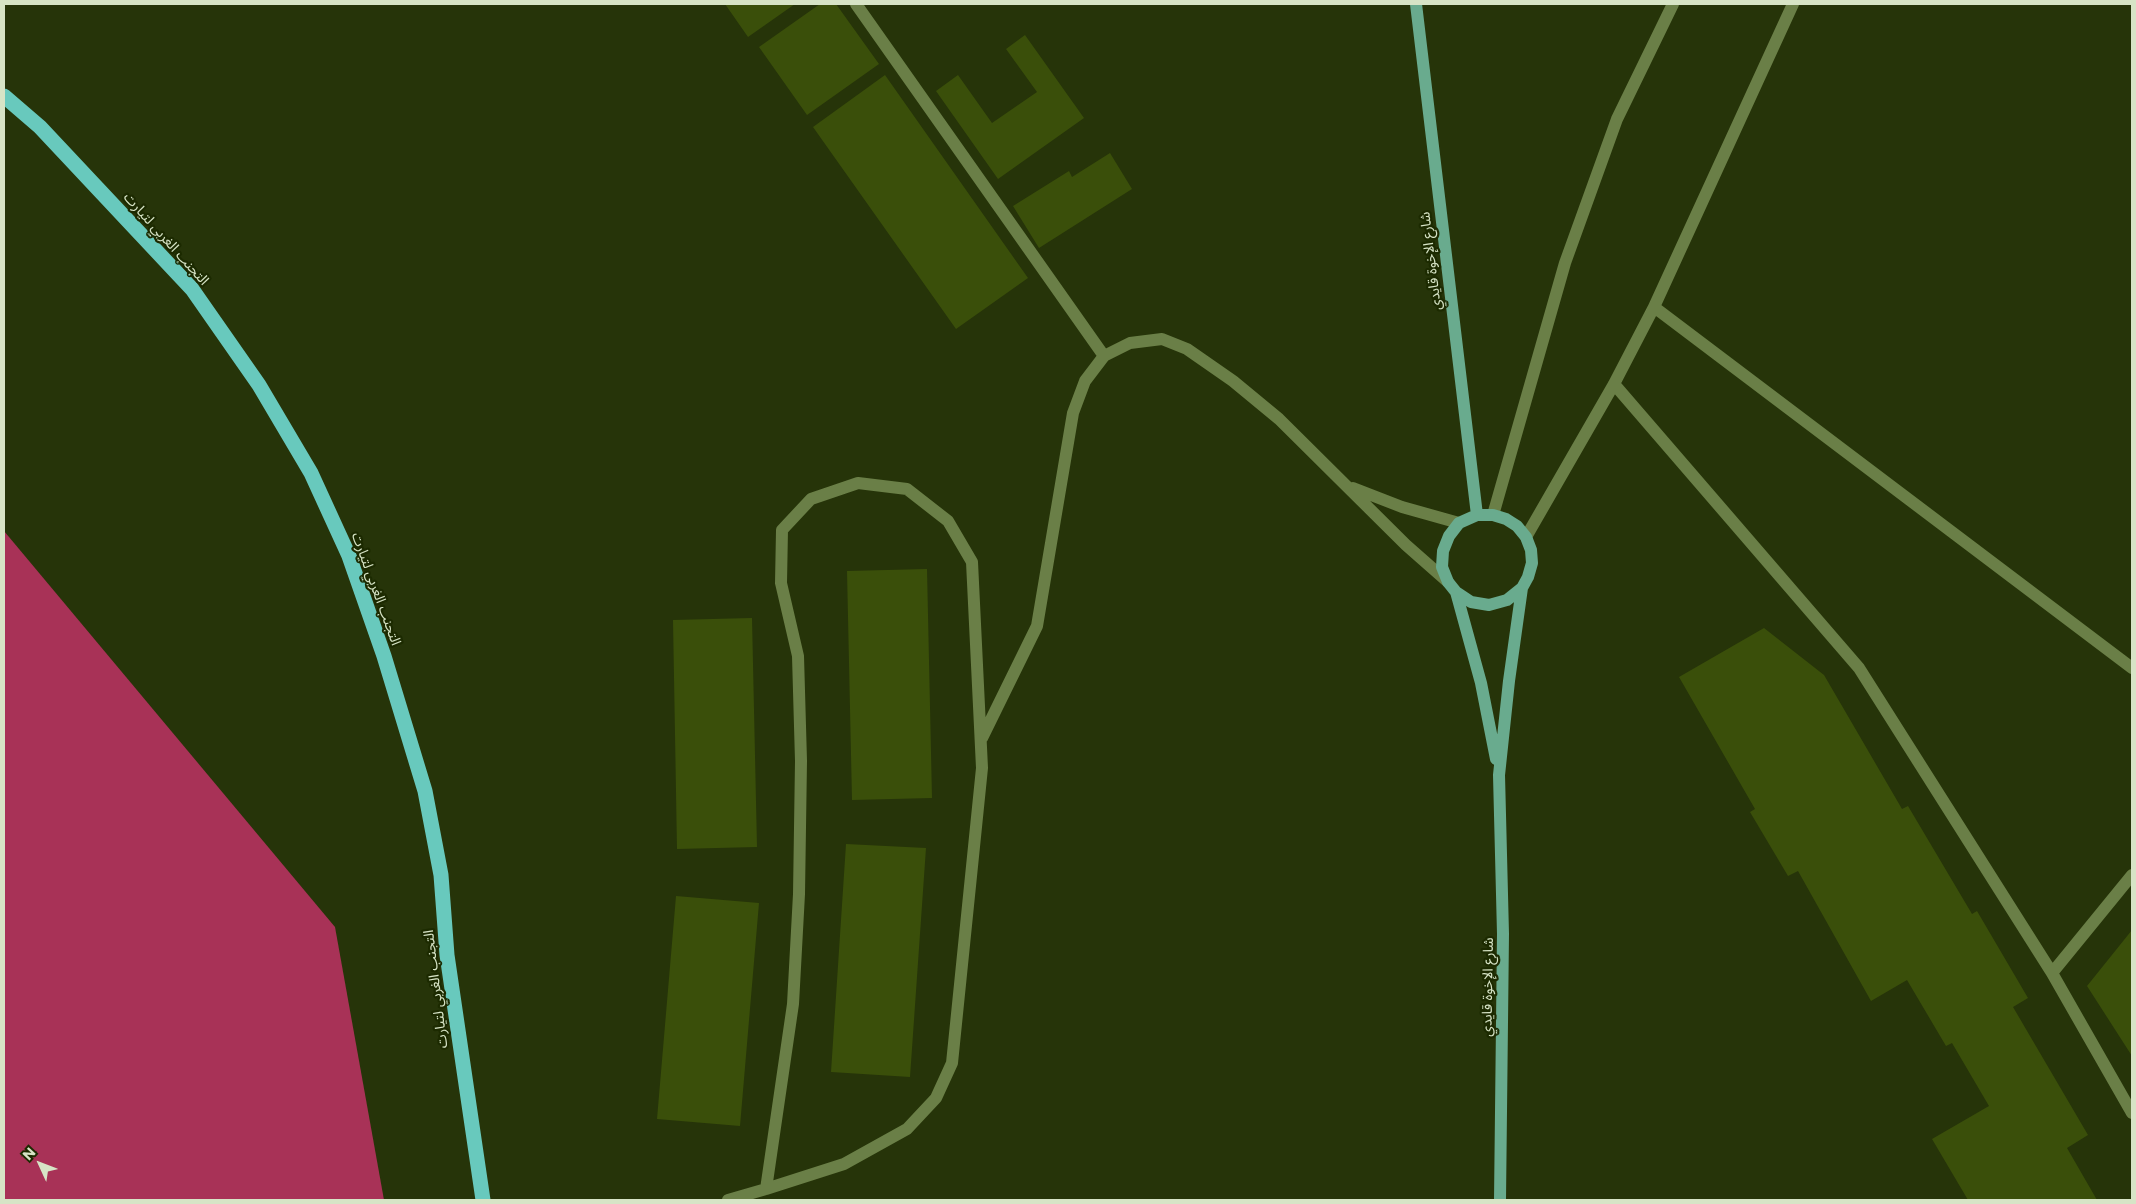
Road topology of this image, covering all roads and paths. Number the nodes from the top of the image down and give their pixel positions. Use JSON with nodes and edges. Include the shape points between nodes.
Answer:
{"nodes":[{"id":1,"x":856,"y":4,"type":"edge"},
{"id":2,"x":1416,"y":4,"type":"edge"},
{"id":3,"x":1673,"y":4,"type":"edge"},
{"id":4,"x":1793,"y":4,"type":"edge"},
{"id":5,"x":4,"y":96,"type":"edge"},
{"id":6,"x":1654,"y":307,"type":"junction"},
{"id":7,"x":1104,"y":356,"type":"junction"},
{"id":8,"x":1614,"y":384,"type":"junction"},
{"id":9,"x":1346,"y":485,"type":"junction"},
{"id":10,"x":1477,"y":515,"type":"junction"},
{"id":11,"x":1493,"y":515,"type":"junction"},
{"id":12,"x":1460,"y":524,"type":"junction"},
{"id":13,"x":1526,"y":537,"type":"junction"},
{"id":14,"x":1452,"y":587,"type":"junction"},
{"id":15,"x":1522,"y":588,"type":"junction"},
{"id":16,"x":2132,"y":668,"type":"edge"},
{"id":17,"x":981,"y":740,"type":"junction"},
{"id":18,"x":1499,"y":775,"type":"junction"},
{"id":19,"x":2132,"y":876,"type":"edge"},
{"id":20,"x":2052,"y":973,"type":"junction"},
{"id":21,"x":2132,"y":1113,"type":"edge"},
{"id":22,"x":766,"y":1189,"type":"junction"},
{"id":23,"x":483,"y":1200,"type":"edge"},
{"id":24,"x":728,"y":1200,"type":"edge"},
{"id":25,"x":1500,"y":1200,"type":"edge"}],
"edges":[{"from":1,"to":7,"type":"street"},
{"from":2,"to":10,"type":"main road","name":"شارع الإخوة قايدي"},
{"from":3,"to":11,"type":"street","via":[[1616,119],[1564,263]]},
{"from":4,"to":6,"type":"street"},
{"from":5,"to":23,"type":"highway","name":"التجنب الغربي لتيارت","via":[[40,127],[192,289],[259,385],[311,473],[349,556],[384,656],[425,792],[441,875],[447,955]]},
{"from":6,"to":8,"type":"street"},
{"from":6,"to":16,"type":"street"},
{"from":7,"to":9,"type":"street","via":[[1130,343],[1162,339],[1187,349],[1233,381],[1279,420]]},
{"from":7,"to":17,"type":"street","via":[[1085,381],[1073,413],[1037,626]]},
{"from":8,"to":13,"type":"street"},
{"from":8,"to":20,"type":"street","via":[[1859,668]]},
{"from":9,"to":12,"type":"street","via":[[1402,507]]},
{"from":9,"to":14,"type":"street"},
{"from":10,"to":11,"type":"main road"},
{"from":10,"to":12,"type":"main road"},
{"from":11,"to":13,"type":"main road","via":[[1517,526]]},
{"from":12,"to":14,"type":"main road","via":[[1449,536],[1443,551],[1442,567]]},
{"from":13,"to":15,"type":"main road","via":[[1532,563]]},
{"from":14,"to":15,"type":"main road","via":[[1471,602],[1489,605],[1507,600]]},
{"from":14,"to":18,"type":"main road","name":"شارع الإخوة قايدي","via":[[1481,683]]},
{"from":15,"to":18,"type":"main road","name":"شارع الإخوة قايدي"},
{"from":17,"to":22,"type":"street","via":[[982,768],[952,1063],[936,1098],[908,1129],[844,1164]]},
{"from":17,"to":22,"type":"street","via":[[972,562],[948,521],[907,489],[858,483],[811,499],[782,530],[781,583],[798,656],[801,761],[799,894],[793,1004]]},
{"from":18,"to":25,"type":"main road","name":"شارع الإخوة قايدي","via":[[1503,934]]},
{"from":19,"to":20,"type":"street"},
{"from":20,"to":21,"type":"street"},
{"from":22,"to":24,"type":"street"}]}
